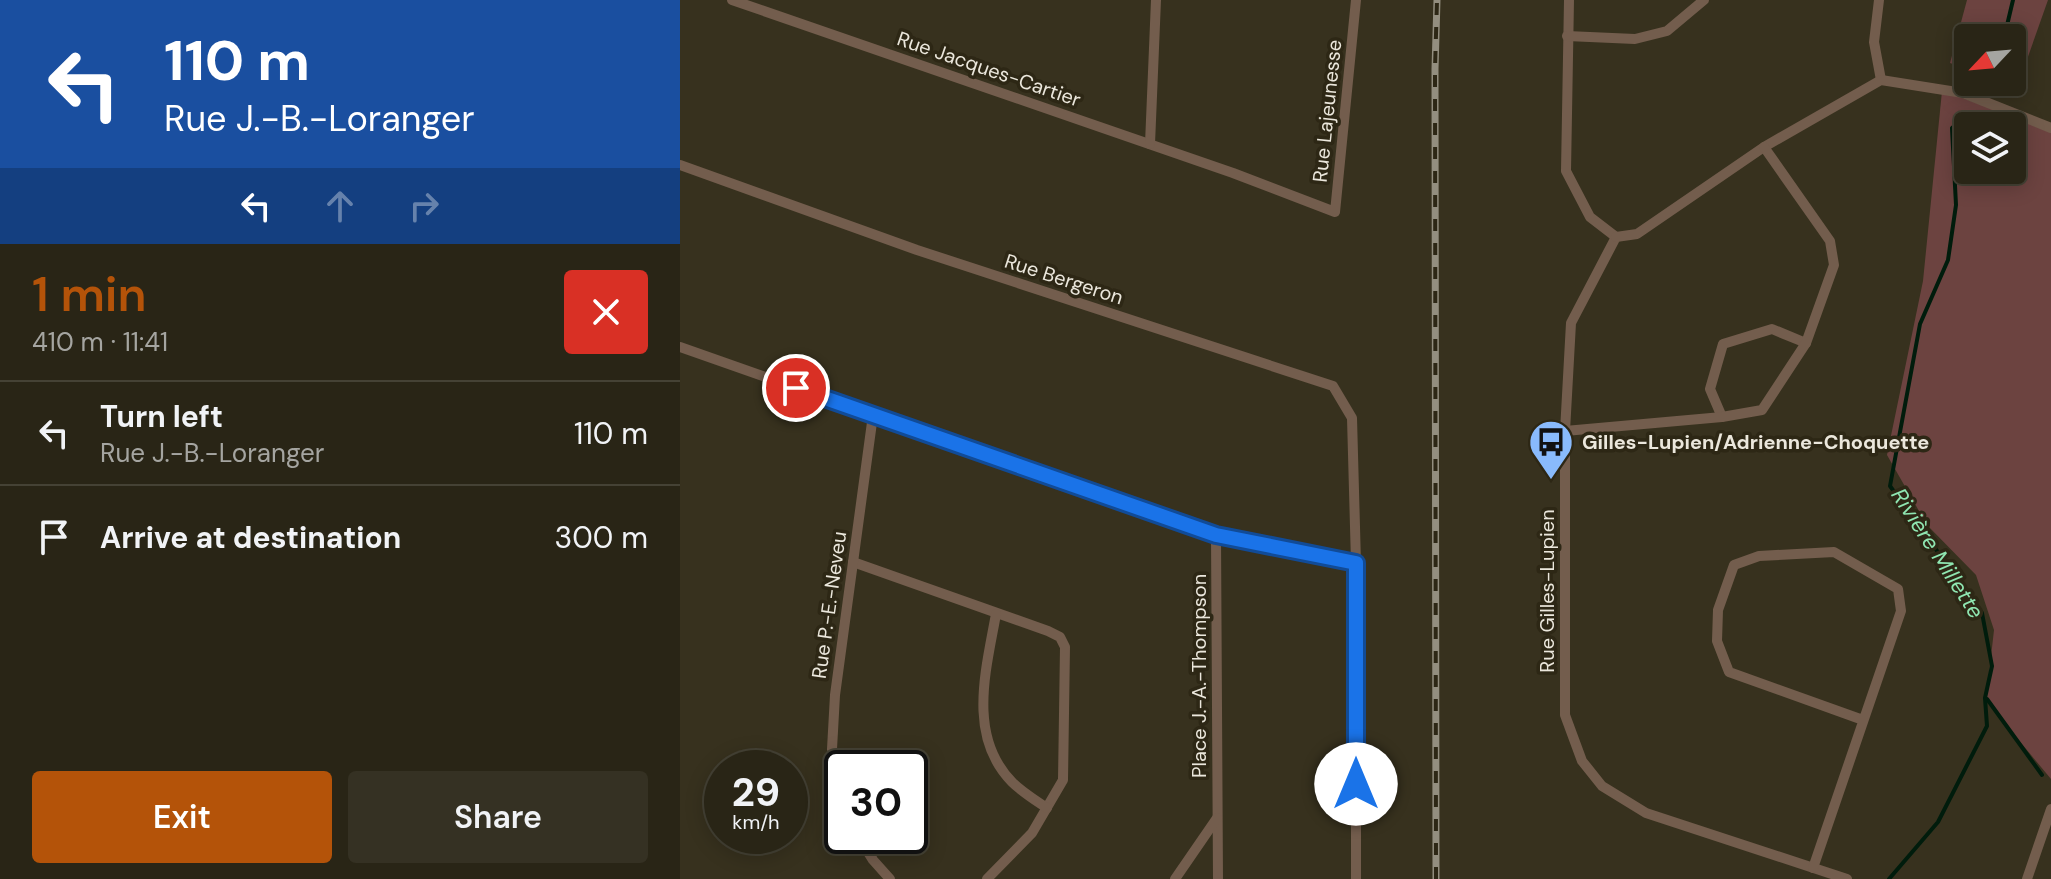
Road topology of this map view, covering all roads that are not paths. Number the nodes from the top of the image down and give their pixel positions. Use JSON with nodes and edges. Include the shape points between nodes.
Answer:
{"nodes":[{"id":1,"x":732,"y":0,"type":"edge"},
{"id":2,"x":1156,"y":0,"type":"edge"},
{"id":3,"x":1356,"y":0,"type":"edge"},
{"id":4,"x":1569,"y":0,"type":"edge"},
{"id":5,"x":1704,"y":0,"type":"edge"},
{"id":6,"x":1879,"y":0,"type":"edge"},
{"id":7,"x":1567,"y":36,"type":"junction"},
{"id":8,"x":1881,"y":80,"type":"junction"},
{"id":9,"x":2051,"y":128,"type":"edge"},
{"id":10,"x":1150,"y":144,"type":"junction"},
{"id":11,"x":1764,"y":147,"type":"junction"},
{"id":12,"x":680,"y":165,"type":"edge"},
{"id":13,"x":1233,"y":173,"type":"joint"},
{"id":14,"x":1616,"y":237,"type":"junction"},
{"id":15,"x":1806,"y":343,"type":"junction"},
{"id":16,"x":680,"y":347,"type":"edge"},
{"id":17,"x":873,"y":415,"type":"junction"},
{"id":18,"x":1722,"y":417,"type":"junction"},
{"id":19,"x":1565,"y":431,"type":"junction"},
{"id":20,"x":1216,"y":535,"type":"junction"},
{"id":21,"x":853,"y":562,"type":"junction"},
{"id":22,"x":1356,"y":563,"type":"junction"},
{"id":23,"x":996,"y":614,"type":"junction"},
{"id":24,"x":1863,"y":720,"type":"junction"},
{"id":25,"x":832,"y":750,"type":"edge"},
{"id":26,"x":1047,"y":808,"type":"junction"},
{"id":27,"x":2051,"y":809,"type":"edge"},
{"id":28,"x":1218,"y":816,"type":"junction"},
{"id":29,"x":869,"y":854,"type":"edge"},
{"id":30,"x":1813,"y":868,"type":"junction"},
{"id":31,"x":890,"y":879,"type":"edge"},
{"id":32,"x":987,"y":879,"type":"edge"},
{"id":33,"x":1175,"y":879,"type":"edge"},
{"id":34,"x":1218,"y":879,"type":"edge"},
{"id":35,"x":1356,"y":879,"type":"edge"},
{"id":36,"x":1847,"y":879,"type":"edge"},
{"id":37,"x":2027,"y":879,"type":"edge"}],
"edges":[{"from":1,"to":10,"type":"street","name":"Rue Jacques-Cartier"},
{"from":2,"to":10,"type":"street"},
{"from":3,"to":13,"type":"street","name":"Rue Lajeunesse","via":[[1335,212]]},
{"from":4,"to":7,"type":"street"},
{"from":5,"to":7,"type":"street","via":[[1667,31],[1635,39]]},
{"from":6,"to":8,"type":"street","via":[[1874,42]]},
{"from":7,"to":14,"type":"street","via":[[1566,171],[1590,217]]},
{"from":8,"to":9,"type":"street","via":[[1963,93]]},
{"from":8,"to":11,"type":"street"},
{"from":10,"to":13,"type":"street","name":"Rue Jacques-Cartier"},
{"from":11,"to":14,"type":"street","via":[[1637,234]]},
{"from":11,"to":15,"type":"street","via":[[1830,241],[1834,265]]},
{"from":12,"to":22,"type":"street","name":"Rue Bergeron","via":[[917,250],[1333,386],[1352,418]]},
{"from":14,"to":19,"type":"street","name":"Rue Gilles-Lupien","via":[[1571,323]]},
{"from":15,"to":18,"type":"street","via":[[1762,410]]},
{"from":15,"to":18,"type":"street","via":[[1772,329],[1723,344],[1710,389]]},
{"from":16,"to":17,"type":"street"},
{"from":17,"to":20,"type":"street"},
{"from":17,"to":21,"type":"street","name":"Rue P.-E.-Neveu"},
{"from":18,"to":19,"type":"street"},
{"from":19,"to":30,"type":"street","name":"Rue Gilles-Lupien","via":[[1565,715],[1582,761],[1602,786],[1646,813]]},
{"from":20,"to":22,"type":"street"},
{"from":20,"to":28,"type":"street","name":"Place J.-A.-Thompson"},
{"from":21,"to":23,"type":"street"},
{"from":21,"to":25,"type":"street","name":"Rue P.-E.-Neveu"},
{"from":22,"to":35,"type":"street","name":"Rue Bergeron"},
{"from":23,"to":26,"type":"street","via":[[982,687],[985,729],[1003,771]]},
{"from":23,"to":26,"type":"street","via":[[1048,631],[1065,647],[1063,780]]},
{"from":24,"to":24,"type":"street","via":[[1901,611],[1898,589],[1834,552],[1759,556],[1734,565],[1718,610],[1717,641],[1729,672]]},
{"from":24,"to":30,"type":"street"},
{"from":26,"to":32,"type":"street","via":[[1032,833]]},
{"from":27,"to":37,"type":"street"},
{"from":28,"to":33,"type":"street"},
{"from":28,"to":34,"type":"street","name":"Place J.-A.-Thompson"},
{"from":29,"to":31,"type":"street"},
{"from":30,"to":36,"type":"street","name":"Rue Gilles-Lupien"}]}
